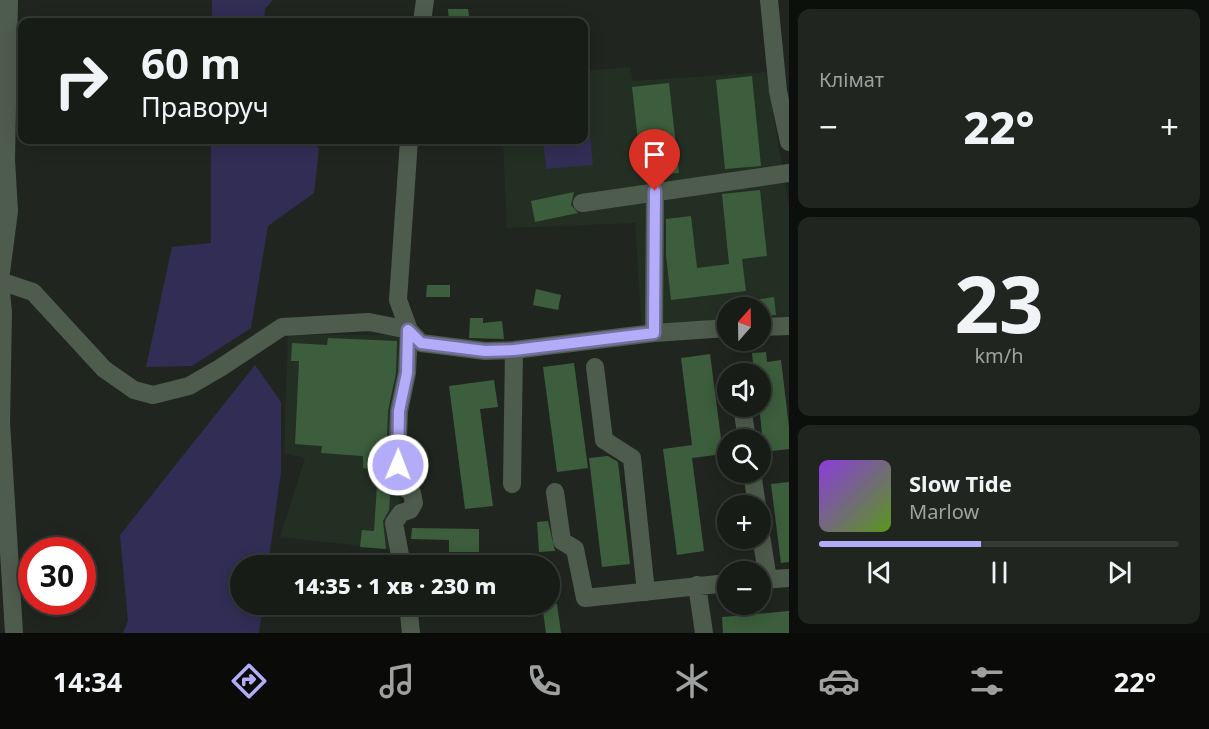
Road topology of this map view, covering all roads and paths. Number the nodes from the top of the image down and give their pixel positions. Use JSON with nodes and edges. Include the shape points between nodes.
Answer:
{"nodes":[{"id":1,"x":9,"y":0,"type":"edge"},
{"id":2,"x":425,"y":0,"type":"edge"},
{"id":3,"x":769,"y":0,"type":"edge"},
{"id":4,"x":423,"y":18,"type":"edge"},
{"id":5,"x":784,"y":92,"type":"edge"},
{"id":6,"x":789,"y":142,"type":"edge"},
{"id":7,"x":409,"y":144,"type":"edge"},
{"id":8,"x":789,"y":173,"type":"edge"},
{"id":9,"x":655,"y":191,"type":"junction"},
{"id":10,"x":582,"y":203,"type":"dead end"},
{"id":11,"x":0,"y":282,"type":"edge"},
{"id":12,"x":789,"y":326,"type":"edge"},
{"id":13,"x":771,"y":327,"type":"edge"},
{"id":14,"x":717,"y":329,"type":"edge"},
{"id":15,"x":408,"y":330,"type":"junction"},
{"id":16,"x":654,"y":333,"type":"junction"},
{"id":17,"x":514,"y":350,"type":"junction"},
{"id":18,"x":595,"y":367,"type":"dead end"},
{"id":19,"x":512,"y":484,"type":"dead end"},
{"id":20,"x":555,"y":492,"type":"dead end"},
{"id":21,"x":400,"y":555,"type":"edge"},
{"id":22,"x":789,"y":578,"type":"edge"},
{"id":23,"x":771,"y":579,"type":"edge"},
{"id":24,"x":717,"y":584,"type":"edge"},
{"id":25,"x":697,"y":585,"type":"junction"},
{"id":26,"x":646,"y":592,"type":"junction"},
{"id":27,"x":409,"y":615,"type":"edge"},
{"id":28,"x":14,"y":633,"type":"edge"},
{"id":29,"x":411,"y":633,"type":"edge"},
{"id":30,"x":704,"y":633,"type":"edge"}],
"edges":[{"from":1,"to":11,"type":"street","via":[[9,211]]},
{"from":2,"to":4,"type":"street"},
{"from":3,"to":5,"type":"street"},
{"from":5,"to":6,"type":"street"},
{"from":7,"to":15,"type":"street","via":[[398,300]]},
{"from":8,"to":9,"type":"street"},
{"from":9,"to":10,"type":"street"},
{"from":9,"to":16,"type":"street"},
{"from":11,"to":15,"type":"street","via":[[33,292],[104,369],[134,390],[153,395],[189,386],[282,327],[369,322]]},
{"from":11,"to":28,"type":"street","via":[[1,422]]},
{"from":12,"to":13,"type":"street"},
{"from":14,"to":16,"type":"street"},
{"from":15,"to":17,"type":"street","via":[[421,343],[485,351]]},
{"from":15,"to":21,"type":"street","via":[[398,465],[414,503],[394,523]]},
{"from":16,"to":17,"type":"street"},
{"from":17,"to":19,"type":"street"},
{"from":18,"to":26,"type":"street","via":[[604,440],[632,458]]},
{"from":20,"to":26,"type":"street","via":[[562,541],[575,549],[585,598]]},
{"from":22,"to":23,"type":"street"},
{"from":24,"to":25,"type":"street"},
{"from":25,"to":26,"type":"street"},
{"from":25,"to":30,"type":"street"},
{"from":27,"to":29,"type":"street"}]}
